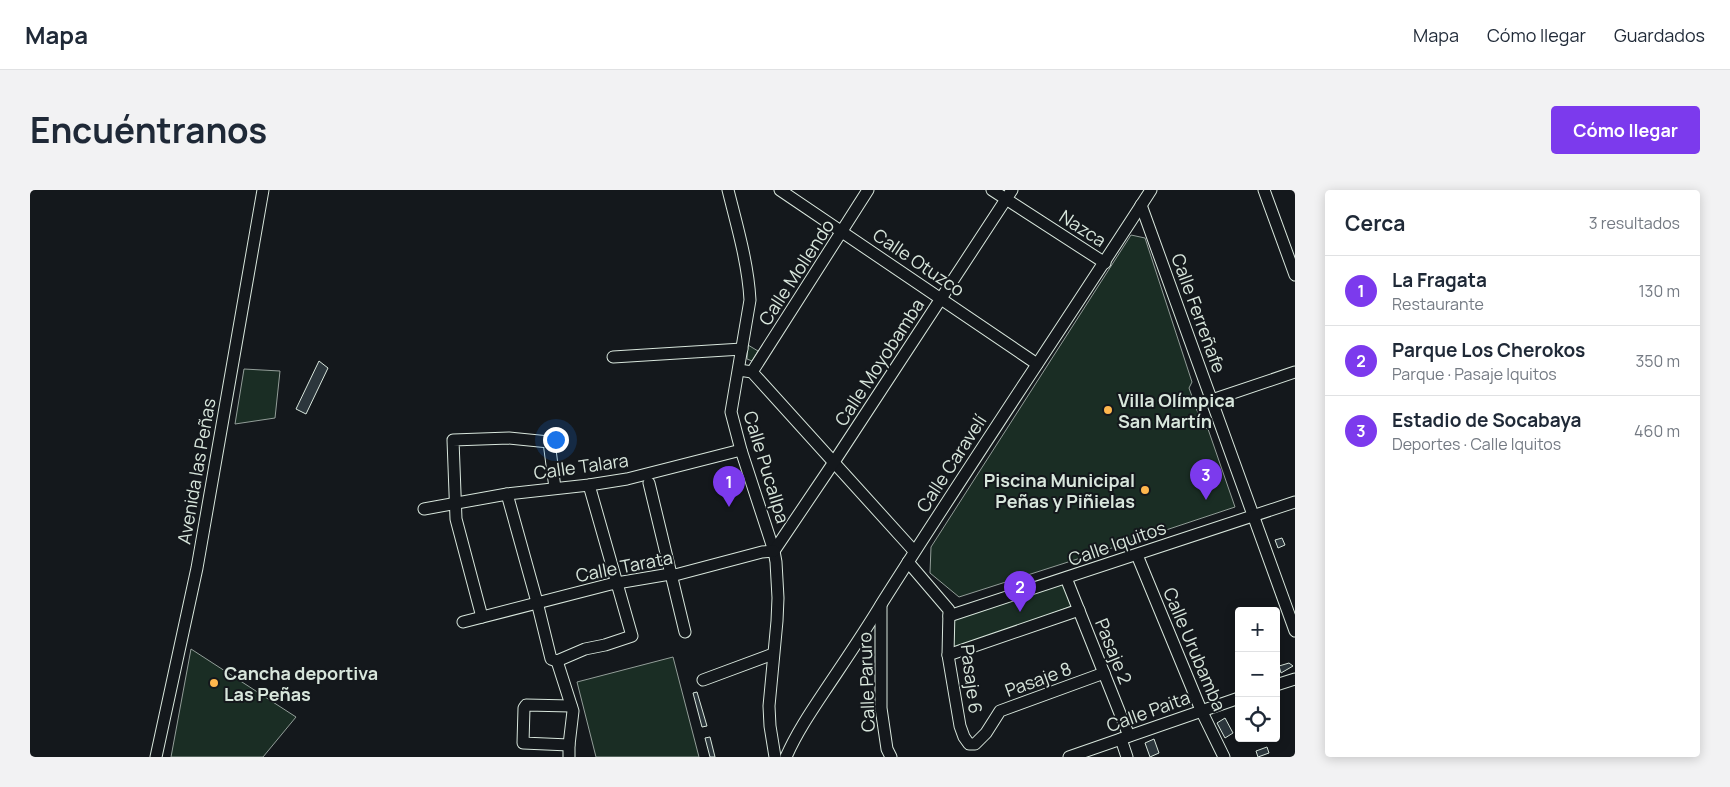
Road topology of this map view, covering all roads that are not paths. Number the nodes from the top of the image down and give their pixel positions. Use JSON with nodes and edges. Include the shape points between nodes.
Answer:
{"nodes":[{"id":1,"x":263,"y":190,"type":"edge"},
{"id":2,"x":728,"y":190,"type":"edge"},
{"id":3,"x":780,"y":190,"type":"edge"},
{"id":4,"x":868,"y":190,"type":"edge"},
{"id":5,"x":992,"y":190,"type":"edge"},
{"id":6,"x":1151,"y":190,"type":"edge"},
{"id":7,"x":1264,"y":190,"type":"edge"},
{"id":8,"x":1009,"y":194,"type":"edge"},
{"id":9,"x":1141,"y":205,"type":"junction"},
{"id":10,"x":843,"y":231,"type":"junction"},
{"id":11,"x":1105,"y":263,"type":"junction"},
{"id":12,"x":1295,"y":275,"type":"edge"},
{"id":13,"x":941,"y":298,"type":"junction"},
{"id":14,"x":742,"y":349,"type":"junction"},
{"id":15,"x":613,"y":357,"type":"dead end"},
{"id":16,"x":1037,"y":364,"type":"junction"},
{"id":17,"x":739,"y":370,"type":"junction"},
{"id":18,"x":752,"y":372,"type":"junction"},
{"id":19,"x":1295,"y":372,"type":"edge"},
{"id":20,"x":1212,"y":400,"type":"junction"},
{"id":21,"x":741,"y":450,"type":"junction"},
{"id":22,"x":834,"y":462,"type":"junction"},
{"id":23,"x":649,"y":483,"type":"dead end"},
{"id":24,"x":589,"y":485,"type":"junction"},
{"id":25,"x":555,"y":488,"type":"junction"},
{"id":26,"x":507,"y":494,"type":"junction"},
{"id":27,"x":1295,"y":502,"type":"edge"},
{"id":28,"x":455,"y":503,"type":"junction"},
{"id":29,"x":424,"y":509,"type":"dead end"},
{"id":30,"x":1252,"y":516,"type":"junction"},
{"id":31,"x":774,"y":551,"type":"junction"},
{"id":32,"x":914,"y":551,"type":"junction"},
{"id":33,"x":1137,"y":554,"type":"junction"},
{"id":34,"x":908,"y":562,"type":"junction"},
{"id":35,"x":670,"y":574,"type":"junction"},
{"id":36,"x":1066,"y":578,"type":"junction"},
{"id":37,"x":616,"y":583,"type":"junction"},
{"id":38,"x":537,"y":602,"type":"junction"},
{"id":39,"x":881,"y":605,"type":"junction"},
{"id":40,"x":1079,"y":610,"type":"junction"},
{"id":41,"x":949,"y":616,"type":"junction"},
{"id":42,"x":482,"y":617,"type":"junction"},
{"id":43,"x":463,"y":622,"type":"dead end"},
{"id":44,"x":1295,"y":631,"type":"edge"},
{"id":45,"x":685,"y":632,"type":"dead end"},
{"id":46,"x":773,"y":654,"type":"junction"},
{"id":47,"x":948,"y":656,"type":"junction"},
{"id":48,"x":557,"y":661,"type":"junction"},
{"id":49,"x":1104,"y":673,"type":"junction"},
{"id":50,"x":1295,"y":679,"type":"edge"},
{"id":51,"x":703,"y":680,"type":"dead end"},
{"id":52,"x":1280,"y":684,"type":"edge"},
{"id":53,"x":1235,"y":699,"type":"edge"},
{"id":54,"x":572,"y":706,"type":"junction"},
{"id":55,"x":1201,"y":710,"type":"junction"},
{"id":56,"x":1125,"y":737,"type":"junction"},
{"id":57,"x":970,"y":744,"type":"joint"},
{"id":58,"x":569,"y":751,"type":"edge"},
{"id":59,"x":156,"y":757,"type":"edge"},
{"id":60,"x":775,"y":757,"type":"edge"},
{"id":61,"x":786,"y":757,"type":"edge"},
{"id":62,"x":890,"y":757,"type":"edge"},
{"id":63,"x":1069,"y":757,"type":"edge"},
{"id":64,"x":1128,"y":757,"type":"edge"},
{"id":65,"x":1224,"y":757,"type":"edge"}],
"edges":[{"from":1,"to":59,"type":"street","name":"Avenida las Peñas","via":[[197,568]]},
{"from":2,"to":14,"type":"street","name":"Calle Pucallpa","via":[[749,282],[750,300]]},
{"from":3,"to":10,"type":"street","name":"Calle Otuzco"},
{"from":4,"to":10,"type":"street","name":"Calle Mollendo"},
{"from":5,"to":8,"type":"street","name":"Nazca"},
{"from":6,"to":9,"type":"street","name":"Calle Caravelí"},
{"from":7,"to":12,"type":"street"},
{"from":8,"to":11,"type":"street","name":"Nazca"},
{"from":8,"to":13,"type":"street","name":"Calle Moyobamba"},
{"from":9,"to":11,"type":"street","name":"Calle Caravelí"},
{"from":9,"to":20,"type":"street","name":"Calle Ferreñafe"},
{"from":10,"to":13,"type":"street","name":"Calle Otuzco"},
{"from":10,"to":18,"type":"street","name":"Calle Mollendo"},
{"from":11,"to":16,"type":"street","name":"Calle Caravelí"},
{"from":13,"to":16,"type":"street","name":"Calle Otuzco"},
{"from":13,"to":22,"type":"street","name":"Calle Moyobamba"},
{"from":14,"to":15,"type":"street"},
{"from":14,"to":17,"type":"street","name":"Calle Pucallpa"},
{"from":16,"to":32,"type":"street","name":"Calle Caravelí"},
{"from":17,"to":18,"type":"street"},
{"from":17,"to":21,"type":"street","name":"Calle Pucallpa","via":[[731,412]]},
{"from":18,"to":22,"type":"street"},
{"from":19,"to":20,"type":"street"},
{"from":20,"to":30,"type":"street","name":"Calle Ferreñafe"},
{"from":21,"to":24,"type":"street","name":"Calle Talara","via":[[627,479]]},
{"from":21,"to":31,"type":"street","name":"Calle Pucallpa"},
{"from":22,"to":31,"type":"street","name":"Calle Moyobamba"},
{"from":22,"to":32,"type":"street"},
{"from":23,"to":35,"type":"street"},
{"from":24,"to":25,"type":"street","name":"Calle Talara"},
{"from":24,"to":37,"type":"street"},
{"from":25,"to":26,"type":"street","name":"Calle Talara"},
{"from":25,"to":28,"type":"street","via":[[549,442],[510,438],[453,440]]},
{"from":26,"to":28,"type":"street","name":"Calle Talara"},
{"from":26,"to":38,"type":"street"},
{"from":27,"to":30,"type":"street","name":"Calle Iquitos"},
{"from":28,"to":29,"type":"street","name":"Calle Talara"},
{"from":28,"to":42,"type":"street","via":[[459,533]]},
{"from":30,"to":33,"type":"street","name":"Calle Iquitos"},
{"from":30,"to":44,"type":"street","name":"Calle Ferreñafe"},
{"from":31,"to":35,"type":"street","name":"Calle Tarata"},
{"from":31,"to":46,"type":"street","name":"Calle Pucallpa","via":[[778,598]]},
{"from":32,"to":34,"type":"street","name":"Calle Caravelí"},
{"from":33,"to":36,"type":"street","name":"Calle Iquitos"},
{"from":33,"to":55,"type":"street","name":"Calle Urubamba"},
{"from":34,"to":39,"type":"street","name":"Calle Caravelí"},
{"from":34,"to":41,"type":"street","via":[[948,610]]},
{"from":35,"to":37,"type":"street","name":"Calle Tarata"},
{"from":35,"to":45,"type":"street"},
{"from":36,"to":40,"type":"street","name":"Pasaje 2"},
{"from":36,"to":41,"type":"street","name":"Calle Iquitos"},
{"from":37,"to":38,"type":"street","name":"Calle Tarata"},
{"from":37,"to":48,"type":"street","via":[[631,637],[585,649]]},
{"from":38,"to":42,"type":"street","name":"Calle Tarata"},
{"from":38,"to":48,"type":"street","via":[[551,659]]},
{"from":39,"to":61,"type":"street","name":"Calle Caravelí","via":[[806,720]]},
{"from":39,"to":62,"type":"street","name":"Calle Paruro","via":[[881,708]]},
{"from":40,"to":47,"type":"street"},
{"from":40,"to":49,"type":"street","name":"Pasaje 2"},
{"from":41,"to":47,"type":"street","name":"Pasaje 6"},
{"from":42,"to":43,"type":"street","name":"Calle Tarata"},
{"from":46,"to":51,"type":"street"},
{"from":46,"to":60,"type":"street","name":"Calle Pucallpa","via":[[769,706]]},
{"from":47,"to":57,"type":"street","name":"Pasaje 6","via":[[960,726]]},
{"from":48,"to":54,"type":"street"},
{"from":49,"to":56,"type":"street","name":"Pasaje 2"},
{"from":49,"to":57,"type":"street","name":"Pasaje 8","via":[[1000,711],[981,739]]},
{"from":50,"to":52,"type":"street"},
{"from":53,"to":55,"type":"street","name":"Calle Paita"},
{"from":54,"to":58,"type":"street"},
{"from":54,"to":58,"type":"street","via":[[526,705],[522,741]]},
{"from":55,"to":56,"type":"street","name":"Calle Paita"},
{"from":55,"to":65,"type":"street","name":"Calle Urubamba"},
{"from":56,"to":63,"type":"street","name":"Calle Paita"},
{"from":56,"to":64,"type":"street","name":"Pasaje 2"}]}
